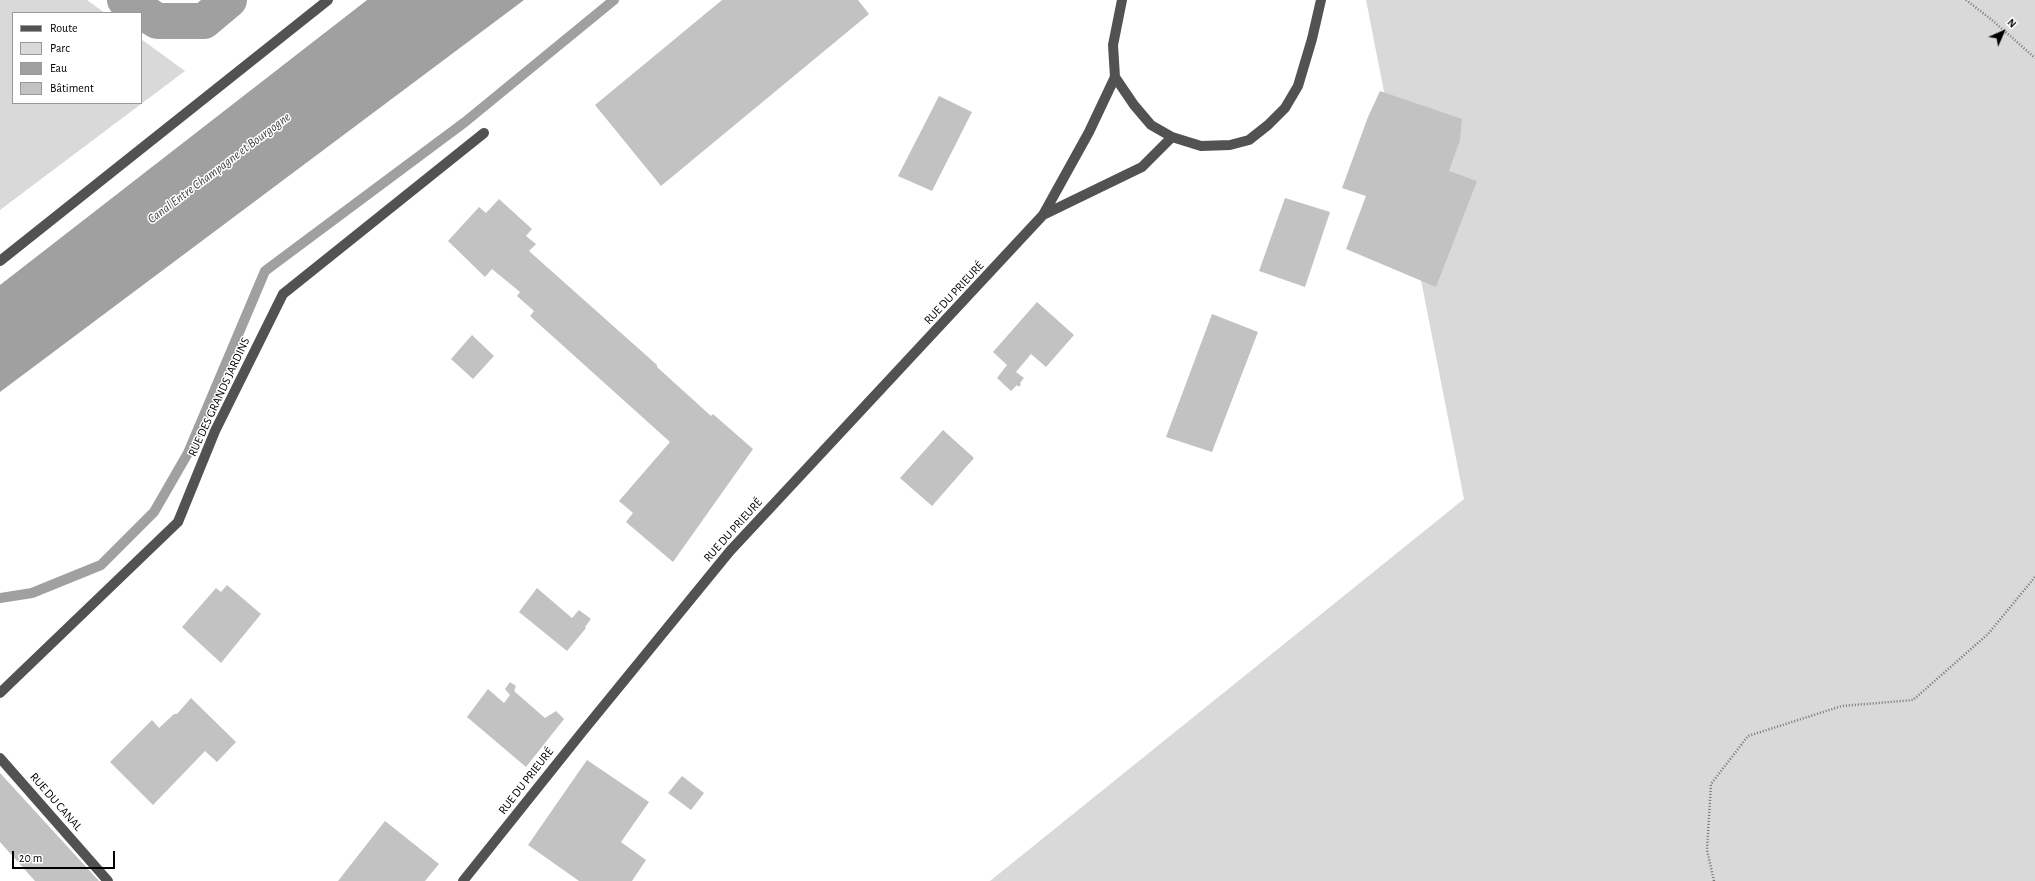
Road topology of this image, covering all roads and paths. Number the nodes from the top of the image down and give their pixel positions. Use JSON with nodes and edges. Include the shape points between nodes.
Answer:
{"nodes":[{"id":1,"x":328,"y":0,"type":"edge"},
{"id":2,"x":1122,"y":0,"type":"edge"},
{"id":3,"x":1321,"y":0,"type":"edge"},
{"id":4,"x":1966,"y":0,"type":"edge"},
{"id":5,"x":2035,"y":58,"type":"edge"},
{"id":6,"x":1115,"y":77,"type":"junction"},
{"id":7,"x":484,"y":133,"type":"dead end"},
{"id":8,"x":1172,"y":137,"type":"junction"},
{"id":9,"x":1043,"y":215,"type":"junction"},
{"id":10,"x":0,"y":261,"type":"edge"},
{"id":11,"x":2035,"y":577,"type":"edge"},
{"id":12,"x":0,"y":693,"type":"edge"},
{"id":13,"x":0,"y":758,"type":"edge"},
{"id":14,"x":108,"y":881,"type":"edge"},
{"id":15,"x":463,"y":881,"type":"edge"},
{"id":16,"x":1714,"y":881,"type":"edge"}],
"edges":[{"from":1,"to":10,"type":"street"},
{"from":2,"to":6,"type":"street","name":"RUE DU PRIEURÉ","via":[[1113,45]]},
{"from":3,"to":8,"type":"street","via":[[1298,86],[1285,108],[1268,125],[1249,140],[1230,145],[1200,146]]},
{"from":4,"to":5,"type":"path"},
{"from":6,"to":8,"type":"street","via":[[1151,125]]},
{"from":6,"to":9,"type":"street","name":"RUE DU PRIEURÉ","via":[[1089,132]]},
{"from":7,"to":12,"type":"street","name":"RUE DES GRANDS JARDINS","via":[[283,294],[215,431],[178,522]]},
{"from":8,"to":9,"type":"street","name":"RUE DU PRIEURÉ","via":[[1142,167]]},
{"from":9,"to":15,"type":"street","name":"RUE DU PRIEURÉ","via":[[730,552]]},
{"from":11,"to":16,"type":"path","via":[[1988,634],[1913,700],[1842,706],[1748,736],[1711,784],[1706,850]]},
{"from":13,"to":14,"type":"street","name":"RUE DU CANAL"}]}
